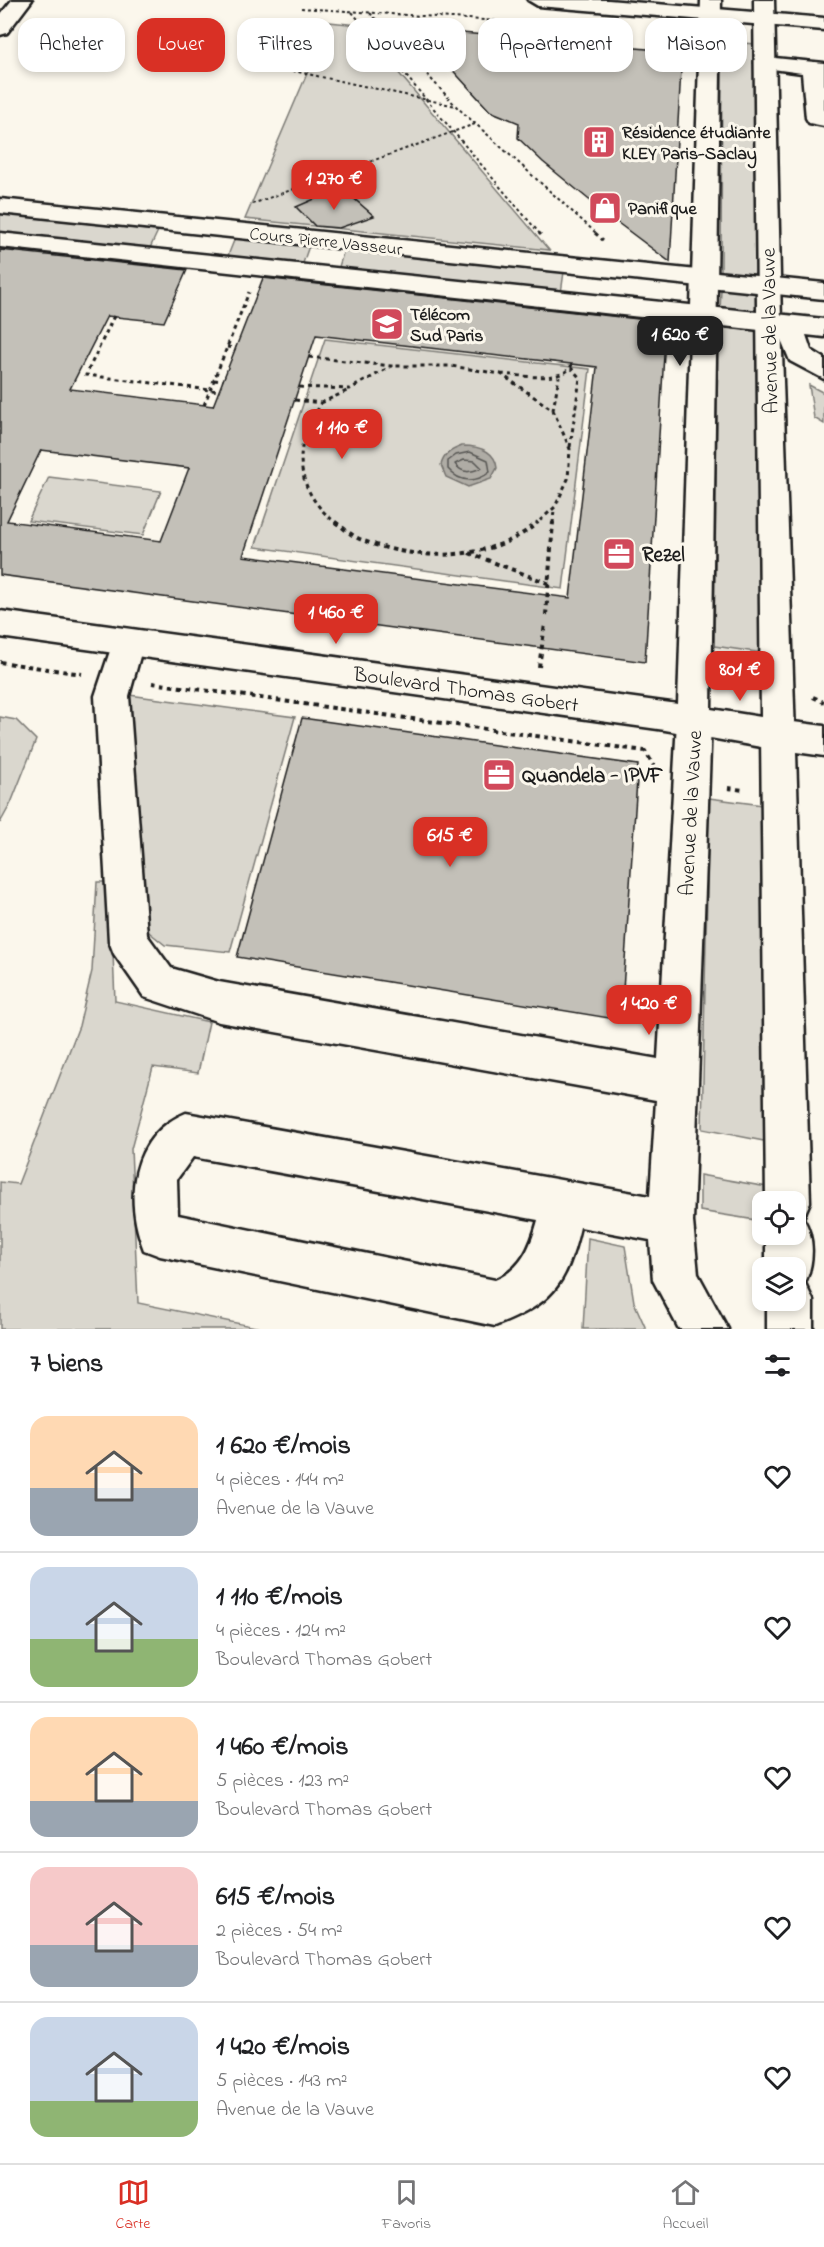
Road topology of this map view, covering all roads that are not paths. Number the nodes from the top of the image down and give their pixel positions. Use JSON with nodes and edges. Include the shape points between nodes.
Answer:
{"nodes":[{"id":1,"x":22,"y":0,"type":"edge"},
{"id":2,"x":538,"y":0,"type":"edge"},
{"id":3,"x":673,"y":0,"type":"edge"},
{"id":4,"x":711,"y":8,"type":"edge"},
{"id":5,"x":764,"y":10,"type":"edge"},
{"id":6,"x":824,"y":24,"type":"edge"},
{"id":7,"x":0,"y":29,"type":"edge"},
{"id":8,"x":824,"y":41,"type":"edge"},
{"id":9,"x":765,"y":63,"type":"junction"},
{"id":10,"x":818,"y":68,"type":"edge"},
{"id":11,"x":824,"y":119,"type":"edge"},
{"id":12,"x":0,"y":206,"type":"edge"},
{"id":13,"x":0,"y":240,"type":"edge"},
{"id":14,"x":704,"y":280,"type":"junction"},
{"id":15,"x":768,"y":286,"type":"junction"},
{"id":16,"x":824,"y":291,"type":"edge"},
{"id":17,"x":704,"y":315,"type":"junction"},
{"id":18,"x":778,"y":323,"type":"junction"},
{"id":19,"x":824,"y":328,"type":"edge"},
{"id":20,"x":824,"y":370,"type":"edge"},
{"id":21,"x":0,"y":624,"type":"edge"},
{"id":22,"x":128,"y":642,"type":"junction"},
{"id":23,"x":694,"y":721,"type":"junction"},
{"id":24,"x":778,"y":735,"type":"junction"},
{"id":25,"x":824,"y":741,"type":"edge"},
{"id":26,"x":677,"y":1083,"type":"junction"},
{"id":27,"x":788,"y":1191,"type":"edge"},
{"id":28,"x":564,"y":1202,"type":"junction"},
{"id":29,"x":671,"y":1222,"type":"junction"},
{"id":30,"x":790,"y":1311,"type":"edge"},
{"id":31,"x":705,"y":1329,"type":"edge"},
{"id":32,"x":790,"y":1329,"type":"edge"}],
"edges":[{"from":1,"to":7,"type":"street"},
{"from":2,"to":4,"type":"street"},
{"from":3,"to":4,"type":"street"},
{"from":4,"to":5,"type":"street"},
{"from":4,"to":14,"type":"street","name":"Avenue de la Vauve"},
{"from":5,"to":6,"type":"street"},
{"from":5,"to":8,"type":"street","via":[[795,34]]},
{"from":5,"to":9,"type":"street","name":"Avenue de la Vauve"},
{"from":9,"to":10,"type":"street"},
{"from":9,"to":15,"type":"street","name":"Avenue de la Vauve"},
{"from":10,"to":11,"type":"street","via":[[817,118]]},
{"from":12,"to":14,"type":"street","name":"Cours Pierre Vasseur"},
{"from":13,"to":17,"type":"street"},
{"from":14,"to":15,"type":"street"},
{"from":14,"to":17,"type":"street","name":"Avenue de la Vauve"},
{"from":15,"to":16,"type":"street"},
{"from":15,"to":18,"type":"street","name":"Avenue de la Vauve"},
{"from":17,"to":18,"type":"street"},
{"from":17,"to":23,"type":"street","name":"Avenue de la Vauve"},
{"from":18,"to":19,"type":"street"},
{"from":18,"to":20,"type":"street","via":[[799,355]]},
{"from":18,"to":24,"type":"street","name":"Avenue de la Vauve"},
{"from":21,"to":22,"type":"street","name":"Boulevard Thomas Gobert"},
{"from":22,"to":23,"type":"street","name":"Boulevard Thomas Gobert"},
{"from":22,"to":26,"type":"street","via":[[112,696],[128,941],[158,983],[219,1002]]},
{"from":23,"to":24,"type":"street","name":"Boulevard Thomas Gobert"},
{"from":23,"to":26,"type":"street","name":"Avenue de la Vauve"},
{"from":24,"to":25,"type":"street","name":"Boulevard Thomas Gobert"},
{"from":24,"to":27,"type":"street","name":"Avenue de la Vauve"},
{"from":26,"to":29,"type":"street","name":"Avenue de la Vauve"},
{"from":28,"to":28,"type":"street","via":[[186,1134],[160,1160],[153,1183],[153,1209],[160,1234],[495,1304],[516,1298],[536,1281],[553,1246]]},
{"from":28,"to":29,"type":"street"},
{"from":29,"to":31,"type":"street","name":"Avenue de la Vauve","via":[[676,1280]]},
{"from":30,"to":32,"type":"street"}]}
